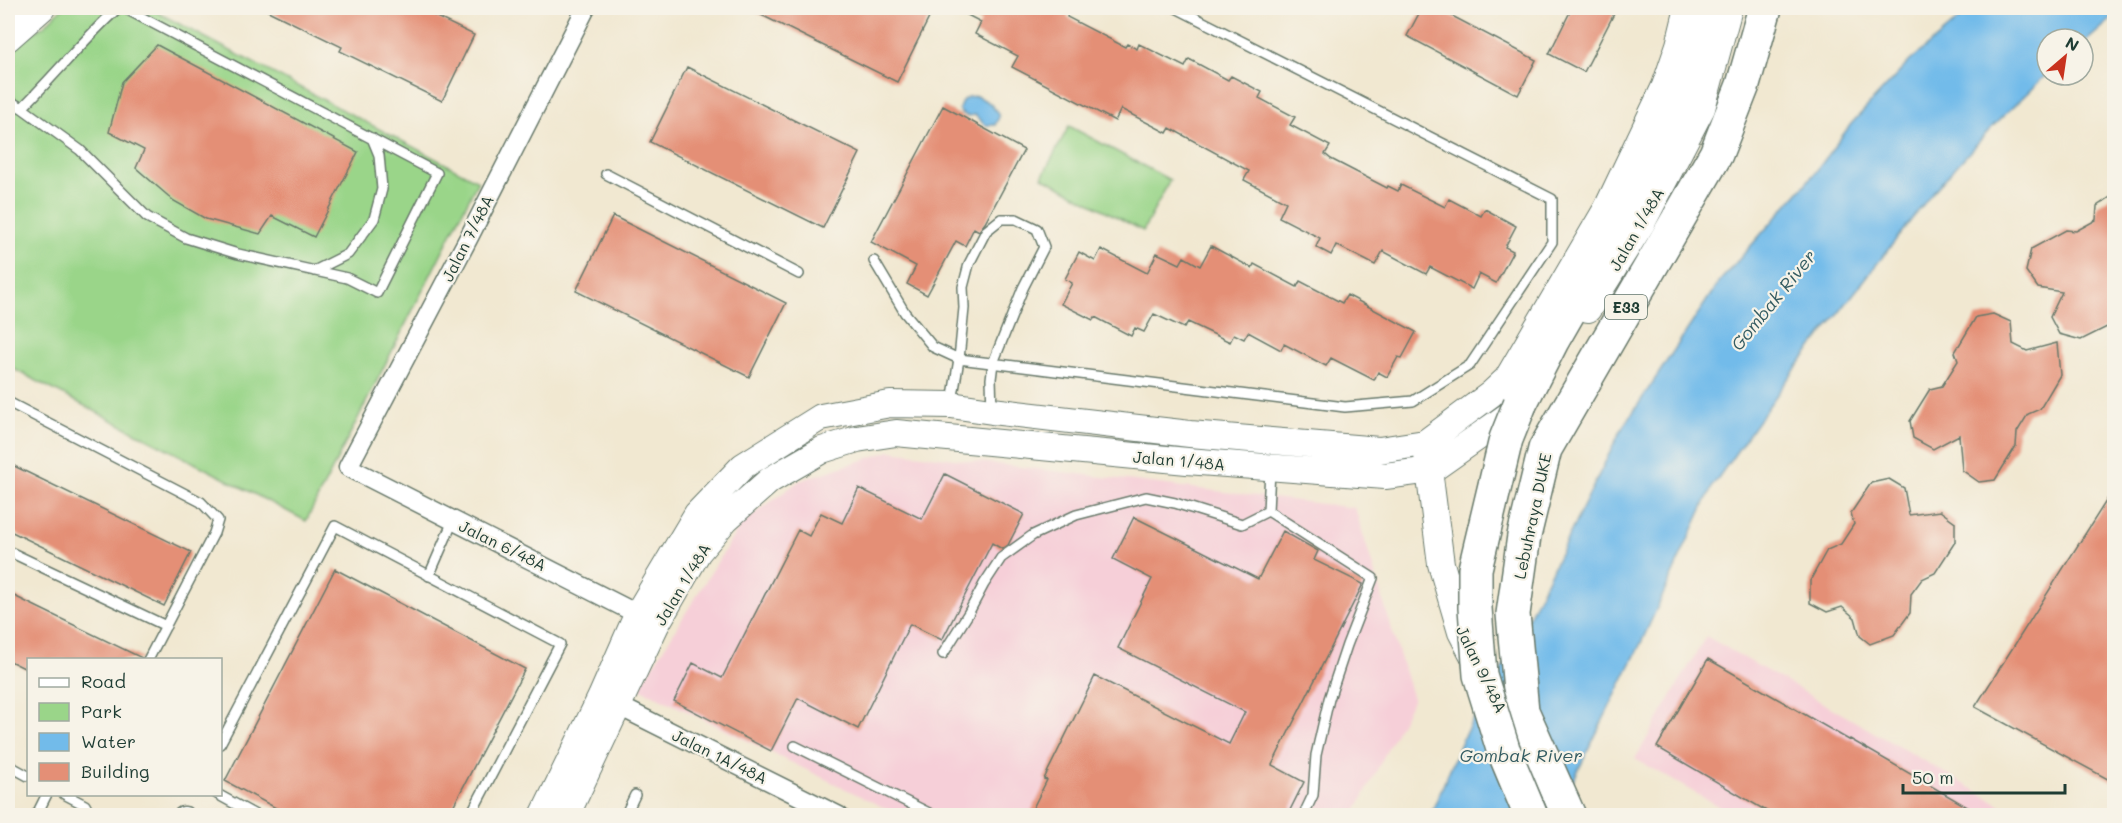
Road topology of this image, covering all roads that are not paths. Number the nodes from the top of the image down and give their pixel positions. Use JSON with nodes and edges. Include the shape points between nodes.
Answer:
{"nodes":[{"id":1,"x":42,"y":8,"type":"edge"},
{"id":2,"x":118,"y":8,"type":"edge"},
{"id":3,"x":124,"y":8,"type":"edge"},
{"id":4,"x":586,"y":8,"type":"edge"},
{"id":5,"x":1176,"y":8,"type":"edge"},
{"id":6,"x":1688,"y":8,"type":"edge"},
{"id":7,"x":1712,"y":8,"type":"edge"},
{"id":8,"x":1730,"y":8,"type":"edge"},
{"id":9,"x":1765,"y":8,"type":"edge"},
{"id":10,"x":8,"y":38,"type":"edge"},
{"id":11,"x":8,"y":100,"type":"edge"},
{"id":12,"x":22,"y":108,"type":"junction"},
{"id":13,"x":372,"y":138,"type":"junction"},
{"id":14,"x":606,"y":174,"type":"dead end"},
{"id":15,"x":874,"y":261,"type":"dead end"},
{"id":16,"x":314,"y":271,"type":"junction"},
{"id":17,"x":799,"y":274,"type":"dead end"},
{"id":18,"x":959,"y":358,"type":"junction"},
{"id":19,"x":993,"y":363,"type":"junction"},
{"id":20,"x":8,"y":402,"type":"edge"},
{"id":21,"x":951,"y":405,"type":"junction"},
{"id":22,"x":992,"y":411,"type":"junction"},
{"id":23,"x":1425,"y":443,"type":"junction"},
{"id":24,"x":348,"y":467,"type":"joint"},
{"id":25,"x":1270,"y":468,"type":"junction"},
{"id":26,"x":1431,"y":470,"type":"junction"},
{"id":27,"x":1268,"y":511,"type":"junction"},
{"id":28,"x":453,"y":520,"type":"junction"},
{"id":29,"x":8,"y":551,"type":"edge"},
{"id":30,"x":429,"y":576,"type":"junction"},
{"id":31,"x":647,"y":619,"type":"junction"},
{"id":32,"x":166,"y":626,"type":"junction"},
{"id":33,"x":943,"y":654,"type":"dead end"},
{"id":34,"x":149,"y":658,"type":"edge"},
{"id":35,"x":610,"y":701,"type":"junction"},
{"id":36,"x":222,"y":740,"type":"edge"},
{"id":37,"x":795,"y":746,"type":"dead end"},
{"id":38,"x":8,"y":765,"type":"edge"},
{"id":39,"x":27,"y":775,"type":"edge"},
{"id":40,"x":635,"y":795,"type":"dead end"},
{"id":41,"x":46,"y":796,"type":"edge"},
{"id":42,"x":66,"y":796,"type":"edge"},
{"id":43,"x":219,"y":796,"type":"edge"},
{"id":44,"x":36,"y":816,"type":"edge"},
{"id":45,"x":91,"y":816,"type":"edge"},
{"id":46,"x":257,"y":816,"type":"edge"},
{"id":47,"x":470,"y":816,"type":"edge"},
{"id":48,"x":543,"y":816,"type":"edge"},
{"id":49,"x":566,"y":816,"type":"edge"},
{"id":50,"x":625,"y":816,"type":"edge"},
{"id":51,"x":839,"y":816,"type":"edge"},
{"id":52,"x":935,"y":816,"type":"edge"},
{"id":53,"x":1304,"y":816,"type":"edge"},
{"id":54,"x":1531,"y":816,"type":"edge"},
{"id":55,"x":1552,"y":816,"type":"edge"},
{"id":56,"x":1569,"y":816,"type":"edge"}],
"edges":[{"from":1,"to":10,"type":"main road"},
{"from":2,"to":12,"type":"lane"},
{"from":3,"to":13,"type":"lane"},
{"from":4,"to":24,"type":"street","name":"Jalan 7/48A"},
{"from":5,"to":19,"type":"lane","via":[[1552,199],[1552,242],[1470,365],[1413,401],[1346,407]]},
{"from":6,"to":23,"type":"main road","name":"Jalan 1/48A","via":[[1665,86],[1617,188],[1507,379]]},
{"from":7,"to":54,"type":"highway","number":"E33","bridge":true,"via":[[1707,40],[1665,144],[1520,404],[1506,439],[1474,569],[1479,675],[1503,749]]},
{"from":8,"to":26,"type":"main road","name":"Jalan 1/48A","via":[[1702,108],[1642,223],[1531,400]]},
{"from":9,"to":56,"type":"highway","name":"Lebuhraya DUKE","number":"E33","via":[[1743,85],[1716,154],[1545,449],[1524,536],[1512,614],[1522,711]]},
{"from":11,"to":12,"type":"lane"},
{"from":12,"to":16,"type":"lane","via":[[80,150],[147,217],[186,238]]},
{"from":13,"to":16,"type":"lane","via":[[379,155],[382,189],[374,219],[348,254]]},
{"from":13,"to":16,"type":"lane","via":[[437,173],[377,293],[347,278]]},
{"from":14,"to":17,"type":"lane"},
{"from":15,"to":18,"type":"lane","via":[[905,313],[933,347]]},
{"from":18,"to":19,"type":"lane"},
{"from":18,"to":19,"type":"lane","via":[[963,287],[969,264],[987,231],[1001,219],[1016,219],[1037,229],[1044,247]]},
{"from":18,"to":21,"type":"lane"},
{"from":19,"to":22,"type":"lane"},
{"from":20,"to":32,"type":"lane","via":[[201,502],[218,519]]},
{"from":21,"to":22,"type":"main road","name":"Jalan 1/48A"},
{"from":21,"to":31,"type":"main road","name":"Jalan 1/48A","via":[[891,404],[820,417],[743,466],[697,514]]},
{"from":22,"to":23,"type":"main road","name":"Jalan 1/48A","via":[[1379,450]]},
{"from":23,"to":26,"type":"main road","name":"Jalan 9/48A"},
{"from":24,"to":28,"type":"street","name":"Jalan 6/48A"},
{"from":25,"to":26,"type":"main road","name":"Jalan 1/48A","via":[[1385,476]]},
{"from":25,"to":27,"type":"lane"},
{"from":25,"to":31,"type":"main road","name":"Jalan 1/48A","via":[[896,433],[857,439],[822,450],[770,480],[726,519]]},
{"from":26,"to":55,"type":"main road","name":"Jalan 9/48A","bridge":true,"via":[[1441,564],[1461,632]]},
{"from":27,"to":33,"type":"lane","via":[[1242,524],[1146,497],[1076,516],[1033,536],[1001,558]]},
{"from":27,"to":53,"type":"lane","via":[[1373,578],[1329,699],[1316,755],[1313,795]]},
{"from":28,"to":30,"type":"lane"},
{"from":28,"to":31,"type":"street","name":"Jalan 6/48A"},
{"from":29,"to":32,"type":"lane"},
{"from":30,"to":36,"type":"lane","via":[[335,526]]},
{"from":30,"to":47,"type":"lane","via":[[560,644]]},
{"from":31,"to":35,"type":"main road","name":"Jalan 1/48A"},
{"from":32,"to":34,"type":"lane"},
{"from":35,"to":48,"type":"main road","name":"Jalan 1/48A"},
{"from":35,"to":49,"type":"main road","name":"Jalan 1/48A"},
{"from":35,"to":51,"type":"street","name":"Jalan 1A/48A"},
{"from":37,"to":52,"type":"lane"},
{"from":38,"to":39,"type":"lane"},
{"from":40,"to":50,"type":"lane"},
{"from":41,"to":44,"type":"lane"},
{"from":42,"to":45,"type":"lane","via":[[85,805]]},
{"from":43,"to":46,"type":"lane"}]}
